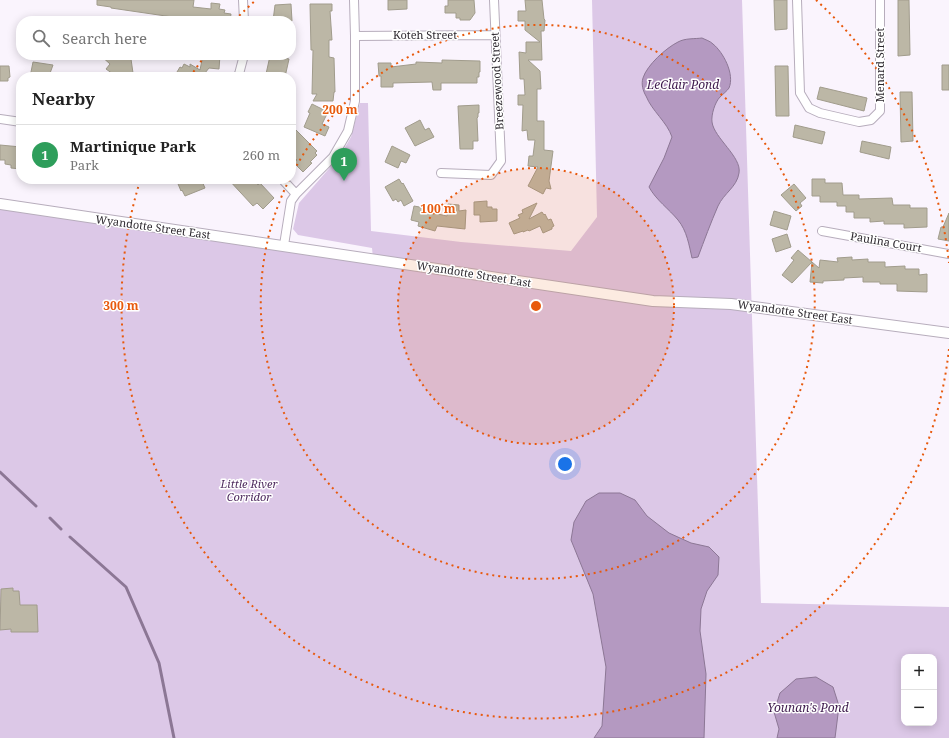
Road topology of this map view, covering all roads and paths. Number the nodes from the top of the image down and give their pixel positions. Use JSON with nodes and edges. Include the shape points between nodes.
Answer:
{"nodes":[{"id":1,"x":243,"y":0,"type":"edge"},
{"id":2,"x":354,"y":0,"type":"edge"},
{"id":3,"x":494,"y":0,"type":"edge"},
{"id":4,"x":797,"y":0,"type":"edge"},
{"id":5,"x":880,"y":0,"type":"edge"},
{"id":6,"x":244,"y":16,"type":"edge"},
{"id":7,"x":495,"y":35,"type":"junction"},
{"id":8,"x":355,"y":36,"type":"junction"},
{"id":9,"x":243,"y":60,"type":"edge"},
{"id":10,"x":240,"y":72,"type":"edge"},
{"id":11,"x":0,"y":119,"type":"edge"},
{"id":12,"x":16,"y":121,"type":"edge"},
{"id":13,"x":441,"y":172,"type":"dead end"},
{"id":14,"x":287,"y":184,"type":"edge"},
{"id":15,"x":296,"y":194,"type":"junction"},
{"id":16,"x":0,"y":204,"type":"edge"},
{"id":17,"x":822,"y":231,"type":"dead end"},
{"id":18,"x":284,"y":245,"type":"junction"},
{"id":19,"x":949,"y":254,"type":"edge"},
{"id":20,"x":949,"y":333,"type":"edge"}],
"edges":[{"from":1,"to":6,"type":"street"},
{"from":2,"to":8,"type":"street"},
{"from":3,"to":7,"type":"street","name":"Breezewood Street"},
{"from":4,"to":5,"type":"street","name":"Menard Street","via":[[800,92],[809,108],[858,122],[871,120],[880,111]]},
{"from":7,"to":8,"type":"street","name":"Koteh Street"},
{"from":7,"to":13,"type":"street","name":"Breezewood Street","via":[[501,161],[491,175]]},
{"from":8,"to":15,"type":"street","via":[[355,101],[348,131],[333,157]]},
{"from":9,"to":10,"type":"street"},
{"from":11,"to":12,"type":"street"},
{"from":14,"to":15,"type":"street"},
{"from":15,"to":18,"type":"street","via":[[291,201]]},
{"from":16,"to":18,"type":"street","name":"Wyandotte Street East"},
{"from":17,"to":19,"type":"street","name":"Paulina Court"},
{"from":18,"to":20,"type":"street","name":"Wyandotte Street East","via":[[653,301],[732,304]]}]}
